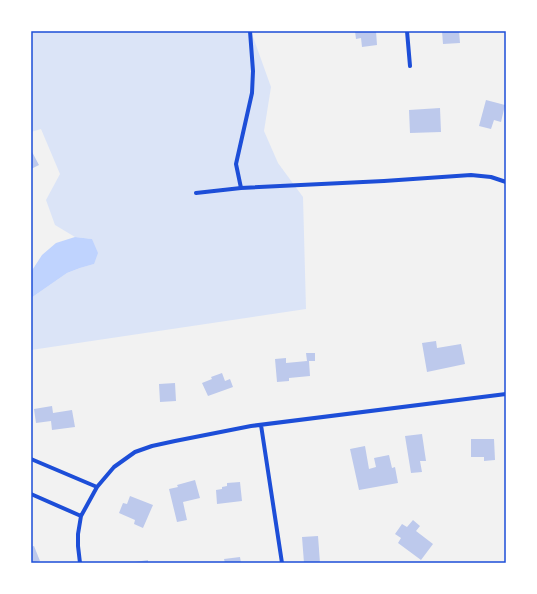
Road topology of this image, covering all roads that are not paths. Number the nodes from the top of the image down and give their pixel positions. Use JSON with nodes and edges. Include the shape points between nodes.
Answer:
{"nodes":[{"id":1,"x":250,"y":31,"type":"edge"},
{"id":2,"x":407,"y":31,"type":"edge"},
{"id":3,"x":410,"y":66,"type":"dead end"},
{"id":4,"x":506,"y":182,"type":"edge"},
{"id":5,"x":241,"y":188,"type":"junction"},
{"id":6,"x":196,"y":193,"type":"dead end"},
{"id":7,"x":506,"y":394,"type":"edge"},
{"id":8,"x":261,"y":425,"type":"junction"},
{"id":9,"x":31,"y":459,"type":"edge"},
{"id":10,"x":97,"y":487,"type":"junction"},
{"id":11,"x":31,"y":494,"type":"edge"},
{"id":12,"x":81,"y":516,"type":"junction"},
{"id":13,"x":80,"y":563,"type":"edge"},
{"id":14,"x":282,"y":563,"type":"edge"}],
"edges":[{"from":1,"to":5,"type":"street","via":[[252,93],[236,164]]},
{"from":2,"to":3,"type":"street"},
{"from":4,"to":5,"type":"street","via":[[471,175]]},
{"from":5,"to":6,"type":"street"},
{"from":7,"to":8,"type":"street"},
{"from":8,"to":10,"type":"street","via":[[152,446],[135,452],[114,467]]},
{"from":8,"to":14,"type":"street"},
{"from":9,"to":10,"type":"street"},
{"from":10,"to":12,"type":"street"},
{"from":11,"to":12,"type":"street"},
{"from":12,"to":13,"type":"street","via":[[78,546]]}]}
